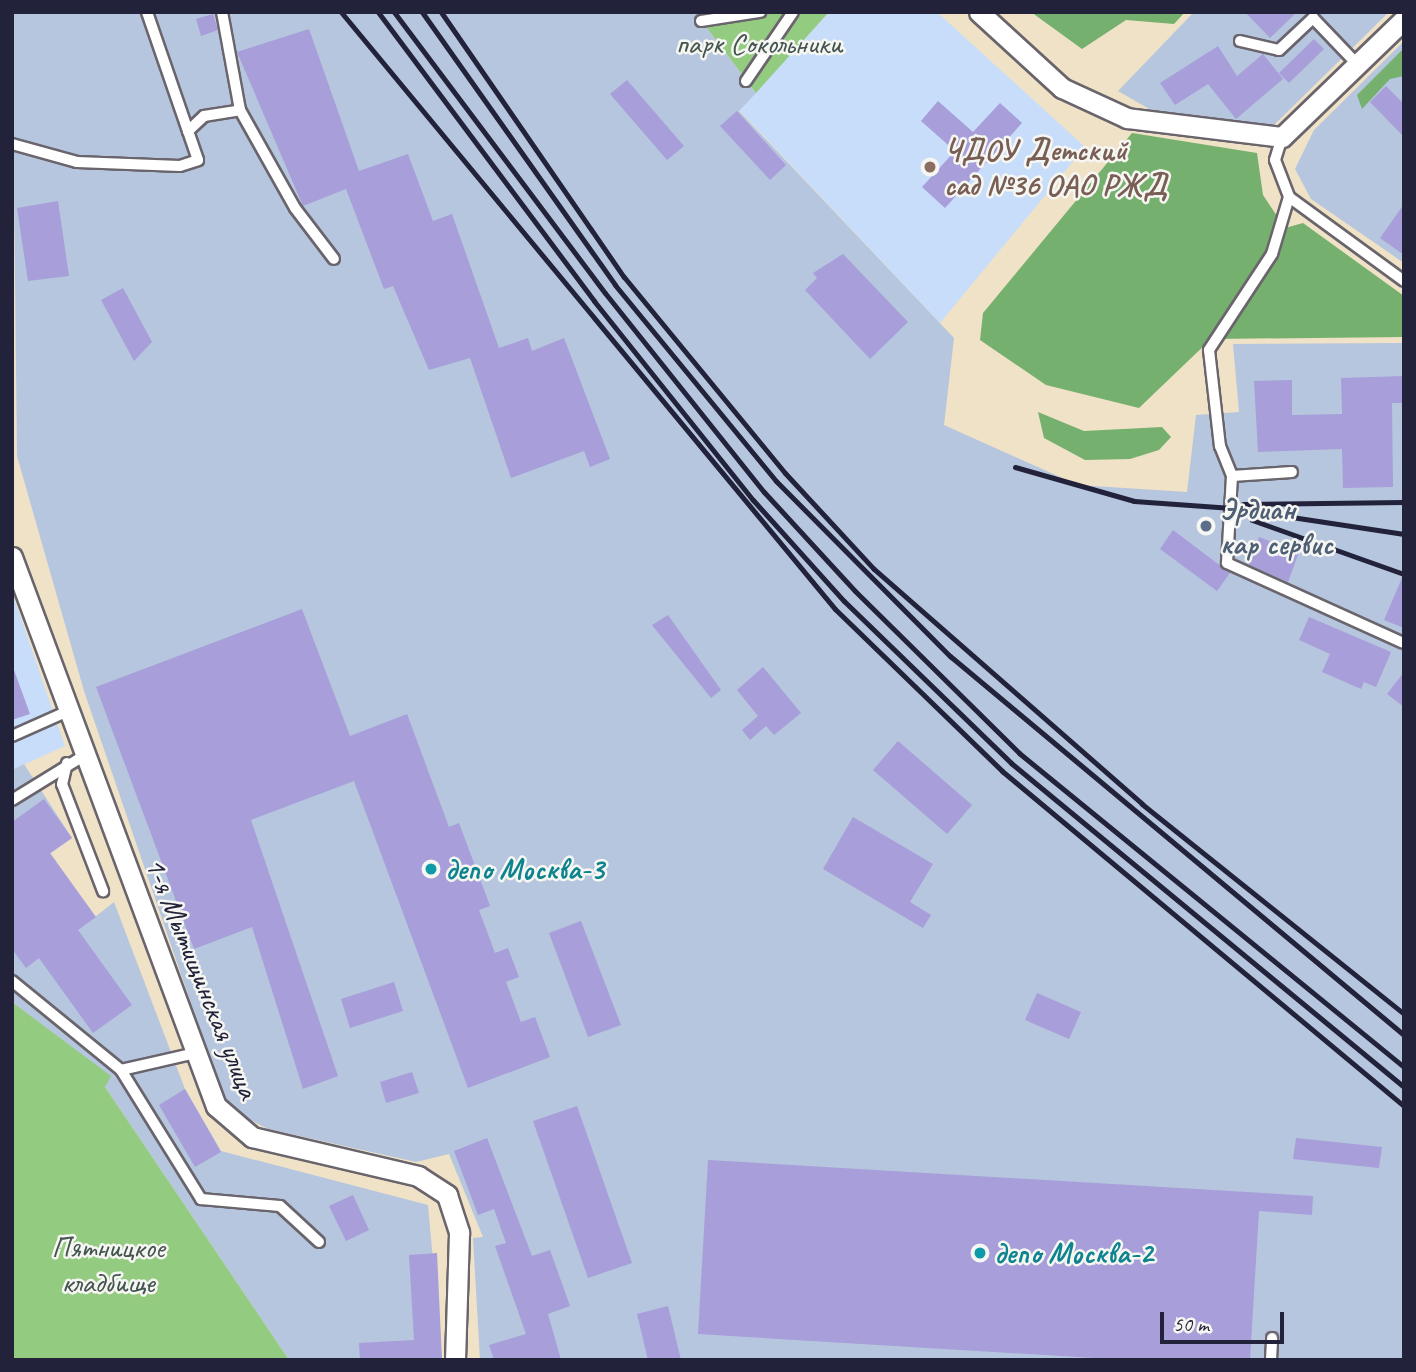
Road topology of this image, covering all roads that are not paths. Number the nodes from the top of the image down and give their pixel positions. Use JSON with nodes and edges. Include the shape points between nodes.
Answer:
{"nodes":[{"id":1,"x":147,"y":12,"type":"edge"},
{"id":2,"x":222,"y":12,"type":"edge"},
{"id":3,"x":760,"y":12,"type":"edge"},
{"id":4,"x":793,"y":12,"type":"edge"},
{"id":5,"x":979,"y":12,"type":"edge"},
{"id":6,"x":1404,"y":19,"type":"edge"},
{"id":7,"x":701,"y":21,"type":"dead end"},
{"id":8,"x":1240,"y":41,"type":"dead end"},
{"id":9,"x":1357,"y":64,"type":"junction"},
{"id":10,"x":746,"y":81,"type":"dead end"},
{"id":11,"x":240,"y":110,"type":"junction"},
{"id":12,"x":188,"y":131,"type":"junction"},
{"id":13,"x":1282,"y":137,"type":"junction"},
{"id":14,"x":12,"y":145,"type":"edge"},
{"id":15,"x":1289,"y":197,"type":"junction"},
{"id":16,"x":334,"y":259,"type":"dead end"},
{"id":17,"x":1404,"y":281,"type":"edge"},
{"id":18,"x":1292,"y":472,"type":"dead end"},
{"id":19,"x":1232,"y":476,"type":"junction"},
{"id":20,"x":12,"y":558,"type":"edge"},
{"id":21,"x":1403,"y":643,"type":"edge"},
{"id":22,"x":66,"y":712,"type":"junction"},
{"id":23,"x":12,"y":736,"type":"edge"},
{"id":24,"x":75,"y":760,"type":"junction"},
{"id":25,"x":12,"y":800,"type":"edge"},
{"id":26,"x":103,"y":891,"type":"dead end"},
{"id":27,"x":12,"y":981,"type":"edge"},
{"id":28,"x":196,"y":1053,"type":"junction"},
{"id":29,"x":121,"y":1070,"type":"junction"},
{"id":30,"x":319,"y":1242,"type":"dead end"},
{"id":31,"x":1272,"y":1338,"type":"dead end"},
{"id":32,"x":455,"y":1360,"type":"edge"},
{"id":33,"x":1271,"y":1360,"type":"edge"}],
"edges":[{"from":1,"to":12,"type":"lane"},
{"from":2,"to":11,"type":"lane"},
{"from":3,"to":7,"type":"lane"},
{"from":4,"to":10,"type":"lane"},
{"from":5,"to":13,"type":"street","via":[[1062,88],[1127,118]]},
{"from":6,"to":9,"type":"street"},
{"from":8,"to":9,"type":"lane","via":[[1279,50],[1313,18]]},
{"from":9,"to":13,"type":"street"},
{"from":11,"to":12,"type":"lane","via":[[204,116]]},
{"from":11,"to":16,"type":"lane","via":[[295,208]]},
{"from":12,"to":14,"type":"lane","via":[[198,160],[180,166],[77,162]]},
{"from":13,"to":15,"type":"lane","via":[[1275,160]]},
{"from":15,"to":17,"type":"lane"},
{"from":15,"to":19,"type":"lane","via":[[1272,254],[1209,350],[1220,446]]},
{"from":18,"to":19,"type":"lane"},
{"from":19,"to":21,"type":"lane","via":[[1227,563]]},
{"from":20,"to":22,"type":"street","name":"1-я Мытищинская улица"},
{"from":22,"to":23,"type":"lane"},
{"from":22,"to":24,"type":"street","name":"1-я Мытищинская улица"},
{"from":24,"to":25,"type":"lane"},
{"from":24,"to":26,"type":"lane","via":[[62,784]]},
{"from":24,"to":28,"type":"street","name":"1-я Мытищинская улица"},
{"from":27,"to":29,"type":"lane"},
{"from":28,"to":29,"type":"lane"},
{"from":28,"to":32,"type":"street","name":"1-я Мытищинская улица","via":[[216,1106],[252,1137],[418,1176],[447,1195],[458,1233]]},
{"from":29,"to":30,"type":"lane","via":[[201,1199],[280,1206]]},
{"from":31,"to":33,"type":"lane"}]}
